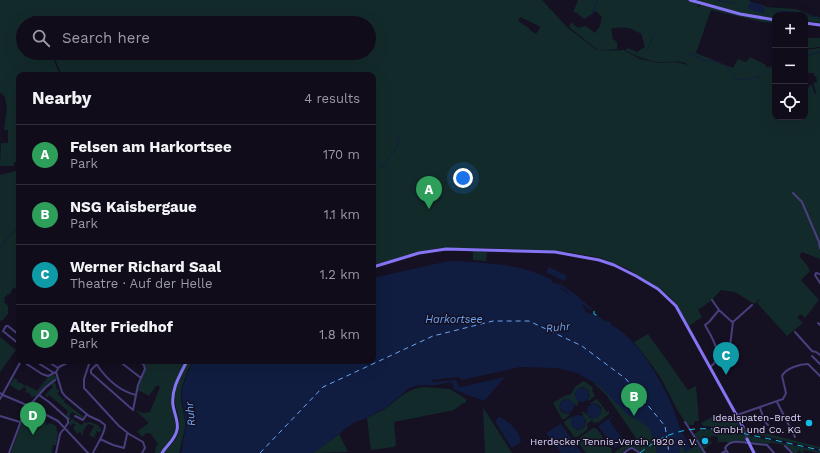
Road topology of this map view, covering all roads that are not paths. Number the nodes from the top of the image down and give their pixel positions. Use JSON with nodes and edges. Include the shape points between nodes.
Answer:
{"nodes":[{"id":1,"x":690,"y":0,"type":"edge"},
{"id":2,"x":772,"y":19,"type":"edge"},
{"id":3,"x":808,"y":23,"type":"edge"},
{"id":4,"x":820,"y":25,"type":"edge"},
{"id":5,"x":793,"y":193,"type":"dead end"},
{"id":6,"x":820,"y":248,"type":"edge"},
{"id":7,"x":376,"y":266,"type":"edge"},
{"id":8,"x":820,"y":274,"type":"edge"},
{"id":9,"x":820,"y":283,"type":"edge"},
{"id":10,"x":712,"y":300,"type":"dead end"},
{"id":11,"x":752,"y":305,"type":"dead end"},
{"id":12,"x":719,"y":310,"type":"junction"},
{"id":13,"x":733,"y":322,"type":"junction"},
{"id":14,"x":795,"y":332,"type":"dead end"},
{"id":15,"x":16,"y":333,"type":"edge"},
{"id":16,"x":16,"y":342,"type":"edge"},
{"id":17,"x":716,"y":349,"type":"junction"},
{"id":18,"x":812,"y":356,"type":"dead end"},
{"id":19,"x":820,"y":356,"type":"edge"},
{"id":20,"x":20,"y":364,"type":"edge"},
{"id":21,"x":27,"y":364,"type":"edge"},
{"id":22,"x":40,"y":364,"type":"edge"},
{"id":23,"x":52,"y":364,"type":"edge"},
{"id":24,"x":65,"y":364,"type":"edge"},
{"id":25,"x":89,"y":364,"type":"edge"},
{"id":26,"x":124,"y":364,"type":"edge"},
{"id":27,"x":143,"y":364,"type":"edge"},
{"id":28,"x":186,"y":364,"type":"edge"},
{"id":29,"x":820,"y":364,"type":"edge"},
{"id":30,"x":96,"y":365,"type":"joint"},
{"id":31,"x":710,"y":367,"type":"junction"},
{"id":32,"x":58,"y":368,"type":"junction"},
{"id":33,"x":55,"y":372,"type":"junction"},
{"id":34,"x":820,"y":376,"type":"edge"},
{"id":35,"x":141,"y":378,"type":"junction"},
{"id":36,"x":56,"y":380,"type":"dead end"},
{"id":37,"x":0,"y":393,"type":"edge"},
{"id":38,"x":3,"y":395,"type":"junction"},
{"id":39,"x":39,"y":395,"type":"junction"},
{"id":40,"x":136,"y":395,"type":"junction"},
{"id":41,"x":0,"y":399,"type":"edge"},
{"id":42,"x":777,"y":402,"type":"junction"},
{"id":43,"x":28,"y":405,"type":"junction"},
{"id":44,"x":760,"y":408,"type":"junction"},
{"id":45,"x":87,"y":414,"type":"junction"},
{"id":46,"x":737,"y":415,"type":"junction"},
{"id":47,"x":0,"y":416,"type":"edge"},
{"id":48,"x":75,"y":416,"type":"dead end"},
{"id":49,"x":20,"y":422,"type":"junction"},
{"id":50,"x":685,"y":422,"type":"dead end"},
{"id":51,"x":768,"y":425,"type":"dead end"},
{"id":52,"x":65,"y":427,"type":"junction"},
{"id":53,"x":743,"y":427,"type":"tunnel mouth"},
{"id":54,"x":127,"y":433,"type":"junction"},
{"id":55,"x":795,"y":438,"type":"dead end"},
{"id":56,"x":100,"y":439,"type":"junction"},
{"id":57,"x":747,"y":439,"type":"tunnel mouth"},
{"id":58,"x":749,"y":443,"type":"junction"},
{"id":59,"x":785,"y":446,"type":"dead end"},
{"id":60,"x":144,"y":452,"type":"edge"},
{"id":61,"x":727,"y":452,"type":"edge"},
{"id":62,"x":9,"y":453,"type":"edge"},
{"id":63,"x":56,"y":453,"type":"edge"},
{"id":64,"x":88,"y":453,"type":"edge"},
{"id":65,"x":93,"y":453,"type":"edge"},
{"id":66,"x":162,"y":453,"type":"edge"},
{"id":67,"x":624,"y":453,"type":"edge"},
{"id":68,"x":640,"y":453,"type":"edge"},
{"id":69,"x":705,"y":453,"type":"edge"},
{"id":70,"x":722,"y":453,"type":"edge"},
{"id":71,"x":754,"y":453,"type":"edge"},
{"id":72,"x":774,"y":453,"type":"edge"},
{"id":73,"x":792,"y":453,"type":"edge"}],
"edges":[{"from":1,"to":2,"type":"main road","via":[[740,14]]},
{"from":3,"to":4,"type":"main road"},
{"from":5,"to":6,"type":"street","via":[[802,202]]},
{"from":7,"to":31,"type":"main road","via":[[441,250],[555,252],[599,260],[625,270],[658,289],[676,306]]},
{"from":8,"to":9,"type":"street","via":[[815,275]]},
{"from":10,"to":12,"type":"street"},
{"from":11,"to":13,"type":"street"},
{"from":12,"to":13,"type":"street"},
{"from":12,"to":17,"type":"street","via":[[705,325],[716,344]]},
{"from":13,"to":17,"type":"street","via":[[730,346]]},
{"from":14,"to":19,"type":"street"},
{"from":15,"to":16,"type":"street","via":[[8,326],[3,331]]},
{"from":17,"to":31,"type":"street","via":[[716,360]]},
{"from":18,"to":29,"type":"street"},
{"from":20,"to":38,"type":"street"},
{"from":21,"to":33,"type":"street","via":[[46,376]]},
{"from":22,"to":33,"type":"street"},
{"from":23,"to":32,"type":"street"},
{"from":24,"to":32,"type":"street"},
{"from":25,"to":54,"type":"street","via":[[84,388]]},
{"from":26,"to":35,"type":"street"},
{"from":27,"to":35,"type":"street"},
{"from":28,"to":66,"type":"main road","via":[[174,392],[177,431]]},
{"from":30,"to":40,"type":"street","via":[[120,388]]},
{"from":30,"to":40,"type":"street","via":[[91,373],[133,410]]},
{"from":31,"to":46,"type":"main road"},
{"from":32,"to":33,"type":"street"},
{"from":33,"to":45,"type":"street","via":[[63,393]]},
{"from":34,"to":42,"type":"street","via":[[809,364],[788,369],[782,378],[786,395]]},
{"from":35,"to":40,"type":"street"},
{"from":36,"to":39,"type":"street"},
{"from":37,"to":38,"type":"street"},
{"from":38,"to":41,"type":"street"},
{"from":38,"to":43,"type":"street"},
{"from":39,"to":43,"type":"street"},
{"from":39,"to":52,"type":"street","via":[[67,417],[69,421]]},
{"from":42,"to":44,"type":"street"},
{"from":42,"to":55,"type":"street"},
{"from":43,"to":49,"type":"street"},
{"from":43,"to":52,"type":"street"},
{"from":44,"to":46,"type":"street"},
{"from":44,"to":51,"type":"street"},
{"from":45,"to":48,"type":"street","via":[[83,420]]},
{"from":45,"to":56,"type":"street","via":[[106,427]]},
{"from":46,"to":53,"type":"main road"},
{"from":47,"to":49,"type":"street"},
{"from":49,"to":62,"type":"street"},
{"from":50,"to":69,"type":"street"},
{"from":52,"to":63,"type":"street","via":[[60,435]]},
{"from":52,"to":64,"type":"street","via":[[72,438]]},
{"from":54,"to":56,"type":"street","via":[[124,448]]},
{"from":54,"to":60,"type":"street","via":[[143,442]]},
{"from":56,"to":65,"type":"street"},
{"from":57,"to":58,"type":"main road"},
{"from":58,"to":61,"type":"street","via":[[733,442],[726,445]]},
{"from":58,"to":71,"type":"main road"},
{"from":58,"to":72,"type":"street","via":[[767,445]]},
{"from":59,"to":73,"type":"street"},
{"from":61,"to":70,"type":"street"},
{"from":67,"to":68,"type":"street","via":[[632,448]]}]}
